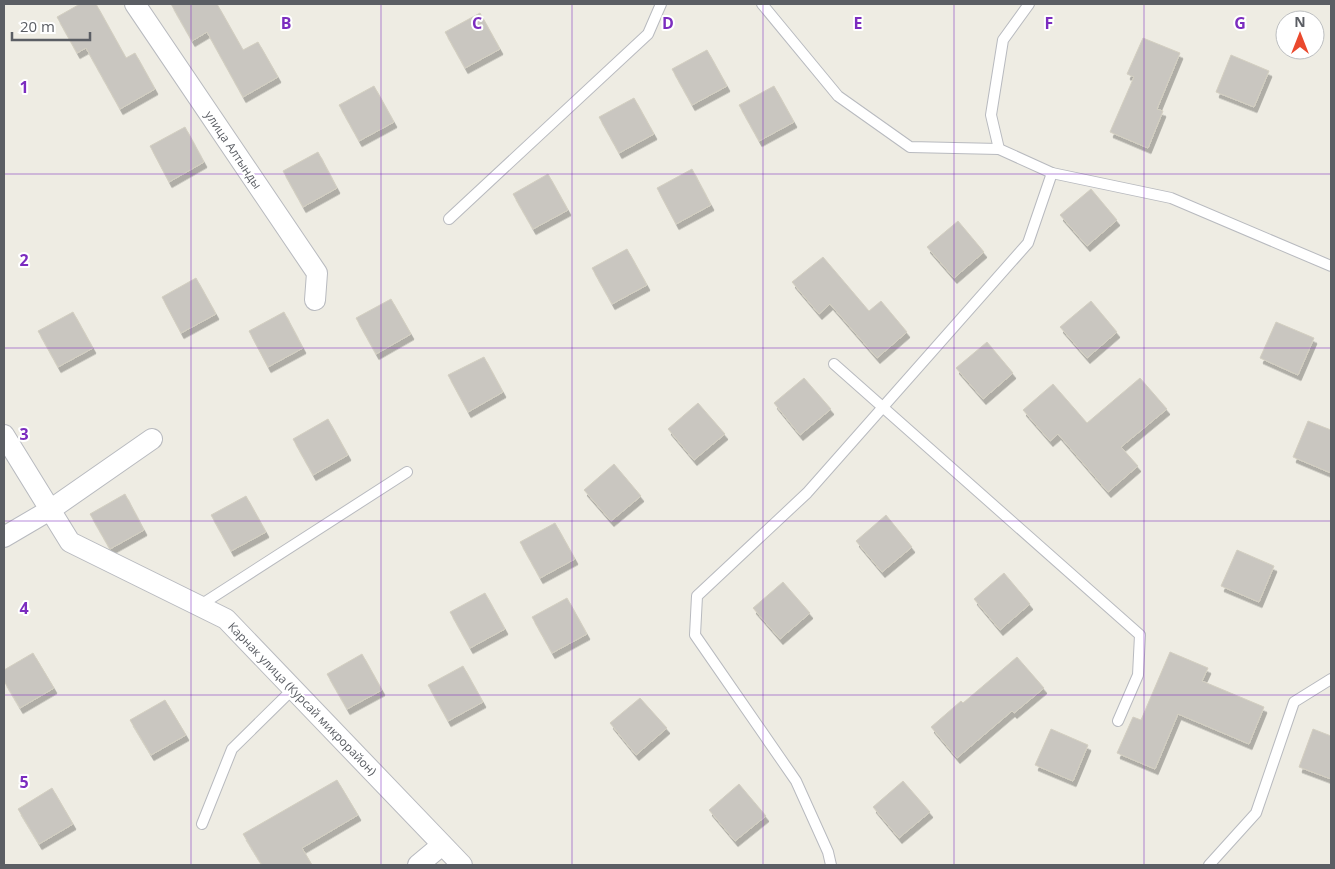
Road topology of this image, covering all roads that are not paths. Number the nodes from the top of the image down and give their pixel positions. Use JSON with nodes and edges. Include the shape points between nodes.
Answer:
{"nodes":[{"id":1,"x":135,"y":4,"type":"edge"},
{"id":2,"x":662,"y":4,"type":"edge"},
{"id":3,"x":762,"y":4,"type":"edge"},
{"id":4,"x":1029,"y":4,"type":"edge"},
{"id":5,"x":999,"y":149,"type":"junction"},
{"id":6,"x":1052,"y":173,"type":"junction"},
{"id":7,"x":449,"y":219,"type":"dead end"},
{"id":8,"x":1331,"y":266,"type":"edge"},
{"id":9,"x":315,"y":300,"type":"dead end"},
{"id":10,"x":834,"y":364,"type":"dead end"},
{"id":11,"x":882,"y":408,"type":"junction"},
{"id":12,"x":4,"y":435,"type":"edge"},
{"id":13,"x":152,"y":439,"type":"dead end"},
{"id":14,"x":407,"y":472,"type":"dead end"},
{"id":15,"x":50,"y":510,"type":"junction"},
{"id":16,"x":4,"y":537,"type":"edge"},
{"id":17,"x":199,"y":606,"type":"junction"},
{"id":18,"x":1331,"y":679,"type":"edge"},
{"id":19,"x":293,"y":689,"type":"junction"},
{"id":20,"x":1118,"y":721,"type":"dead end"},
{"id":21,"x":202,"y":824,"type":"dead end"},
{"id":22,"x":442,"y":845,"type":"junction"},
{"id":23,"x":418,"y":865,"type":"edge"},
{"id":24,"x":462,"y":865,"type":"edge"},
{"id":25,"x":831,"y":865,"type":"edge"},
{"id":26,"x":1208,"y":865,"type":"edge"}],
"edges":[{"from":1,"to":9,"type":"street","name":"улица Алтынды","via":[[317,273]]},
{"from":2,"to":7,"type":"lane","via":[[648,34]]},
{"from":3,"to":5,"type":"lane","via":[[838,96],[910,147]]},
{"from":4,"to":5,"type":"lane","via":[[1003,40],[991,115]]},
{"from":5,"to":6,"type":"lane"},
{"from":6,"to":8,"type":"lane","via":[[1171,198]]},
{"from":6,"to":11,"type":"lane","via":[[1028,243]]},
{"from":10,"to":11,"type":"lane"},
{"from":11,"to":20,"type":"lane","via":[[1140,635],[1138,675]]},
{"from":11,"to":25,"type":"lane","via":[[807,493],[697,596],[695,635],[796,781]]},
{"from":12,"to":15,"type":"street","name":"Карнак улица (Курсай микрорайон)"},
{"from":13,"to":15,"type":"street"},
{"from":14,"to":17,"type":"lane"},
{"from":15,"to":16,"type":"street"},
{"from":15,"to":17,"type":"street","name":"Карнак улица (Курсай микрорайон)","via":[[70,542]]},
{"from":17,"to":19,"type":"street","name":"Карнак улица (Курсай микрорайон)","via":[[226,619]]},
{"from":18,"to":26,"type":"lane","via":[[1294,702],[1256,813]]},
{"from":19,"to":21,"type":"lane","via":[[232,750]]},
{"from":19,"to":22,"type":"street","name":"Карнак улица (Курсай микрорайон)"},
{"from":22,"to":23,"type":"street"},
{"from":22,"to":24,"type":"street","name":"Карнак улица (Курсай микрорайон)"}]}
